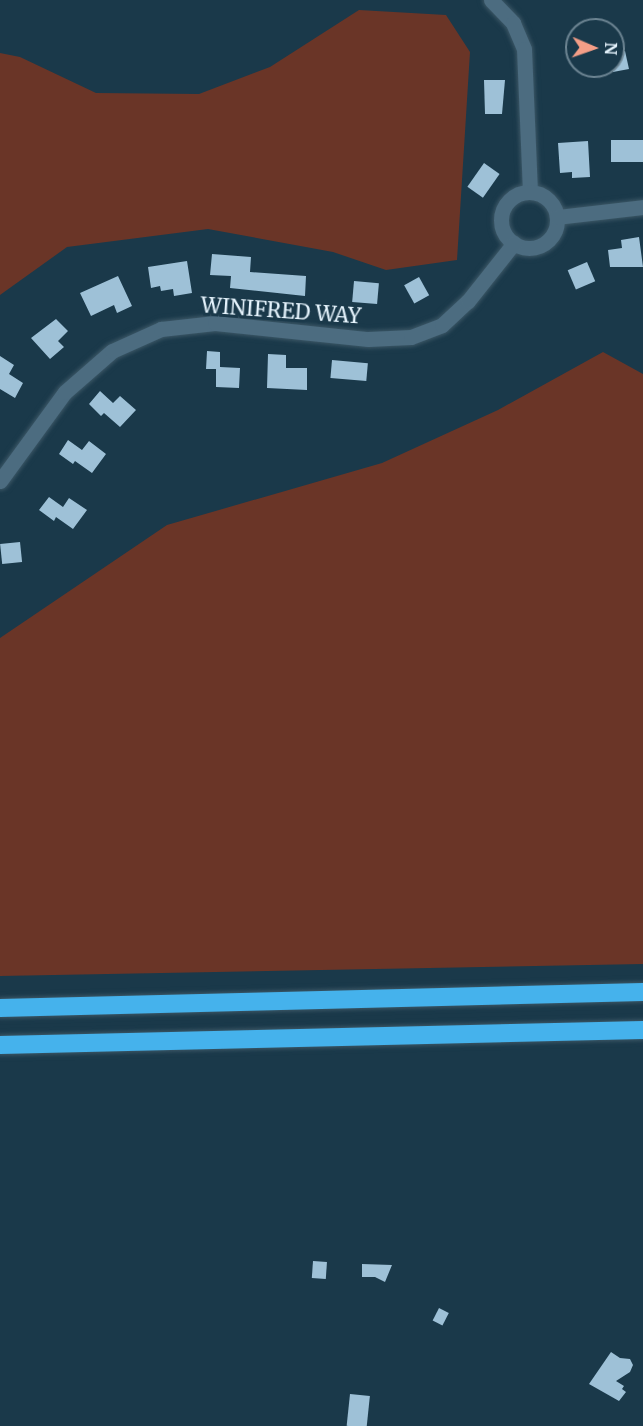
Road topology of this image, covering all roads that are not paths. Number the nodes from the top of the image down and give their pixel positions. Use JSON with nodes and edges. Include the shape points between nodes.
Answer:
{"nodes":[{"id":1,"x":491,"y":0,"type":"edge"},
{"id":2,"x":530,"y":192,"type":"junction"},
{"id":3,"x":643,"y":207,"type":"edge"},
{"id":4,"x":557,"y":217,"type":"junction"},
{"id":5,"x":514,"y":243,"type":"junction"},
{"id":6,"x":0,"y":481,"type":"edge"},
{"id":7,"x":643,"y":992,"type":"edge"},
{"id":8,"x":0,"y":1008,"type":"edge"},
{"id":9,"x":643,"y":1030,"type":"edge"},
{"id":10,"x":0,"y":1045,"type":"edge"}],
"edges":[{"from":1,"to":2,"type":"street","via":[[513,23],[524,49]]},
{"from":2,"to":4,"type":"street","via":[[548,199]]},
{"from":2,"to":5,"type":"street","via":[[516,195],[503,212],[505,233]]},
{"from":3,"to":4,"type":"street"},
{"from":4,"to":5,"type":"street","via":[[554,232],[544,244],[529,248]]},
{"from":5,"to":6,"type":"street","name":"WINIFRED WAY","via":[[468,301],[442,325],[411,337],[368,339],[215,323],[161,329],[112,351],[65,392]]},
{"from":7,"to":8,"type":"highway"},
{"from":9,"to":10,"type":"highway"}]}
